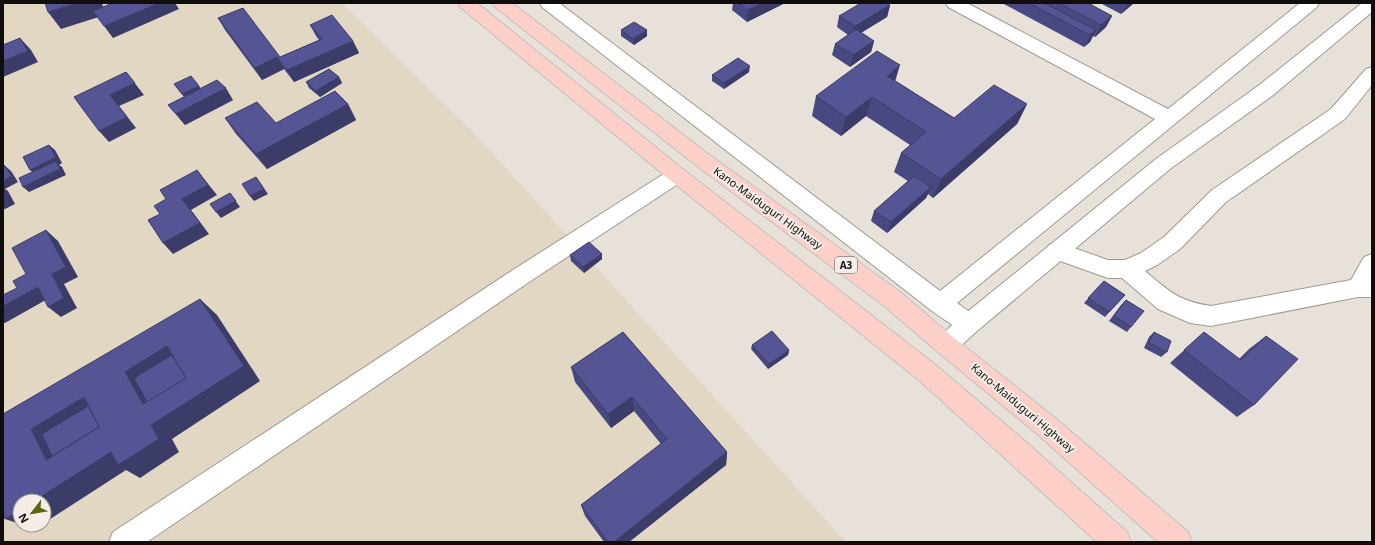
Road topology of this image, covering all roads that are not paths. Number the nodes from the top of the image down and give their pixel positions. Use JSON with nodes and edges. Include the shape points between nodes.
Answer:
{"nodes":[{"id":1,"x":466,"y":3,"type":"edge"},
{"id":2,"x":501,"y":3,"type":"edge"},
{"id":3,"x":548,"y":3,"type":"edge"},
{"id":4,"x":954,"y":3,"type":"edge"},
{"id":5,"x":1311,"y":3,"type":"edge"},
{"id":6,"x":1372,"y":3,"type":"edge"},
{"id":7,"x":1372,"y":73,"type":"edge"},
{"id":8,"x":1169,"y":118,"type":"junction"},
{"id":9,"x":678,"y":175,"type":"junction"},
{"id":10,"x":1057,"y":251,"type":"junction"},
{"id":11,"x":1372,"y":263,"type":"edge"},
{"id":12,"x":1127,"y":269,"type":"junction"},
{"id":13,"x":1365,"y":288,"type":"edge"},
{"id":14,"x":940,"y":304,"type":"junction"},
{"id":15,"x":969,"y":324,"type":"junction"},
{"id":16,"x":946,"y":345,"type":"junction"},
{"id":17,"x":123,"y":542,"type":"edge"},
{"id":18,"x":1117,"y":542,"type":"edge"},
{"id":19,"x":1178,"y":542,"type":"edge"}],
"edges":[{"from":1,"to":9,"type":"highway"},
{"from":2,"to":16,"type":"highway","name":"Kano-Maiduguri Highway","number":"A3","via":[[700,158],[891,298]]},
{"from":3,"to":14,"type":"street"},
{"from":4,"to":8,"type":"street"},
{"from":5,"to":8,"type":"street"},
{"from":6,"to":10,"type":"street","via":[[1265,91],[1164,164]]},
{"from":7,"to":12,"type":"street","via":[[1338,114],[1218,196],[1172,243],[1150,259]]},
{"from":8,"to":14,"type":"street"},
{"from":9,"to":17,"type":"street","via":[[521,276]]},
{"from":9,"to":18,"type":"highway","via":[[929,374]]},
{"from":10,"to":12,"type":"street","via":[[1108,269]]},
{"from":10,"to":15,"type":"street"},
{"from":11,"to":13,"type":"street"},
{"from":12,"to":13,"type":"street","via":[[1166,302],[1190,313],[1210,316]]},
{"from":14,"to":15,"type":"street"},
{"from":15,"to":16,"type":"street"},
{"from":16,"to":19,"type":"highway","name":"Kano-Maiduguri Highway","number":"A3","via":[[1045,425]]}]}
